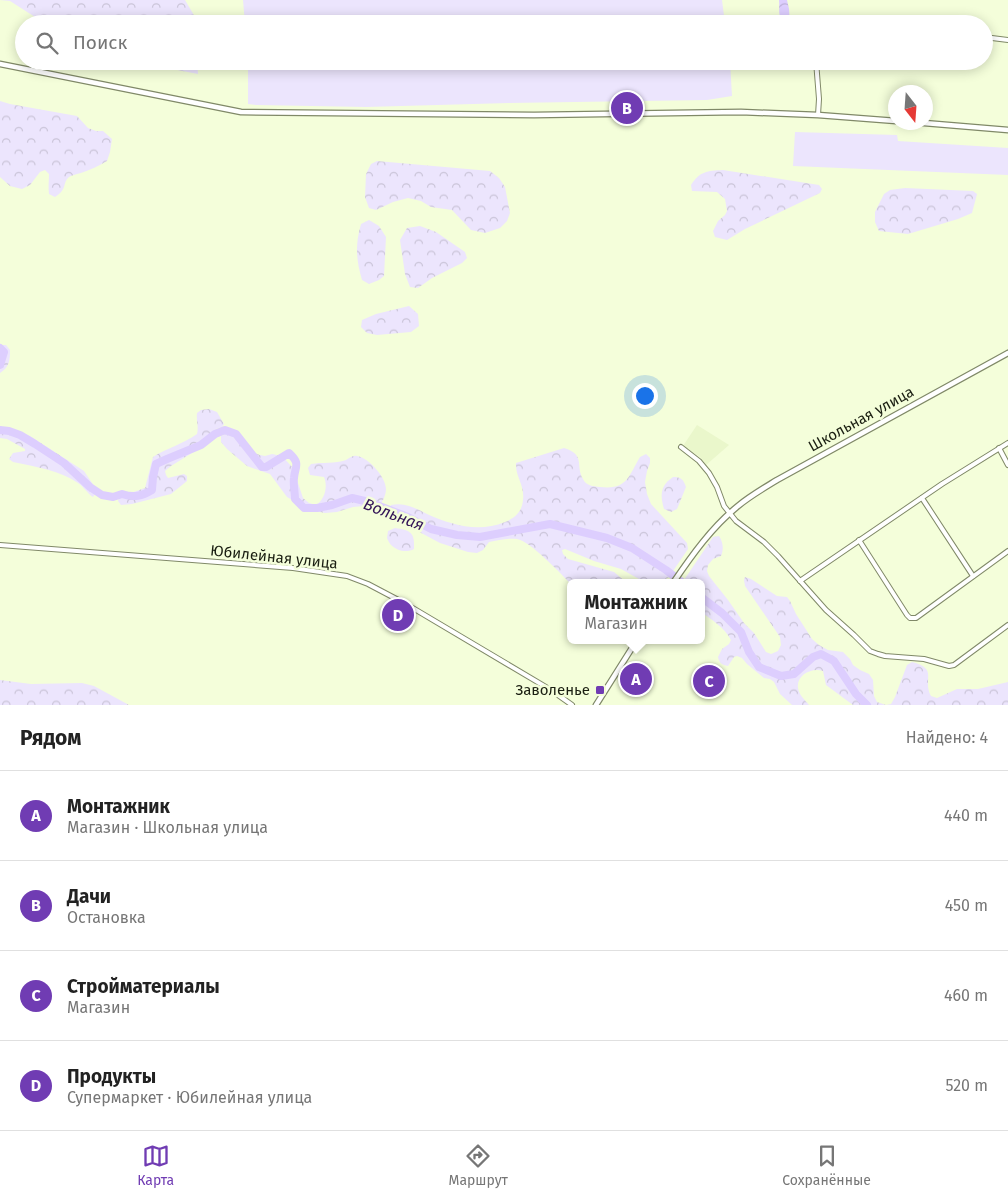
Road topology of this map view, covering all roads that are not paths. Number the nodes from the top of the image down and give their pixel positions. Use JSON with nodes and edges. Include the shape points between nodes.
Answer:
{"nodes":[{"id":1,"x":993,"y":38,"type":"edge"},
{"id":2,"x":1008,"y":40,"type":"edge"},
{"id":3,"x":0,"y":64,"type":"edge"},
{"id":4,"x":15,"y":67,"type":"edge"},
{"id":5,"x":30,"y":70,"type":"edge"},
{"id":6,"x":817,"y":70,"type":"edge"},
{"id":7,"x":818,"y":115,"type":"junction"},
{"id":8,"x":888,"y":120,"type":"edge"},
{"id":9,"x":933,"y":124,"type":"edge"},
{"id":10,"x":1008,"y":130,"type":"edge"},
{"id":11,"x":1008,"y":353,"type":"edge"},
{"id":12,"x":1008,"y":443,"type":"edge"},
{"id":13,"x":681,"y":447,"type":"dead end"},
{"id":14,"x":999,"y":448,"type":"junction"},
{"id":15,"x":1008,"y":465,"type":"edge"},
{"id":16,"x":922,"y":498,"type":"junction"},
{"id":17,"x":729,"y":513,"type":"junction"},
{"id":18,"x":859,"y":540,"type":"junction"},
{"id":19,"x":0,"y":545,"type":"edge"},
{"id":20,"x":1008,"y":551,"type":"edge"},
{"id":21,"x":972,"y":576,"type":"junction"},
{"id":22,"x":676,"y":579,"type":"edge"},
{"id":23,"x":800,"y":581,"type":"junction"},
{"id":24,"x":1008,"y":625,"type":"edge"},
{"id":25,"x":634,"y":644,"type":"edge"},
{"id":26,"x":572,"y":705,"type":"edge"},
{"id":27,"x":596,"y":705,"type":"edge"}],
"edges":[{"from":1,"to":2,"type":"street"},
{"from":3,"to":4,"type":"street"},
{"from":5,"to":7,"type":"street","via":[[242,112],[544,115],[741,112]]},
{"from":6,"to":7,"type":"street"},
{"from":7,"to":8,"type":"street"},
{"from":9,"to":10,"type":"street"},
{"from":11,"to":17,"type":"street","name":"Школьная улица","via":[[777,480]]},
{"from":12,"to":14,"type":"street"},
{"from":13,"to":17,"type":"street","via":[[709,473]]},
{"from":14,"to":15,"type":"street"},
{"from":14,"to":16,"type":"street"},
{"from":16,"to":18,"type":"street"},
{"from":16,"to":21,"type":"street"},
{"from":17,"to":22,"type":"street","name":"Школьная улица"},
{"from":17,"to":23,"type":"street","via":[[764,542]]},
{"from":18,"to":21,"type":"street","via":[[910,618],[916,618]]},
{"from":18,"to":23,"type":"street"},
{"from":19,"to":26,"type":"street","name":"Юбилейная улица","via":[[283,567],[347,576],[406,604]]},
{"from":20,"to":21,"type":"street"},
{"from":23,"to":24,"type":"street","via":[[870,651],[885,656],[954,665]]},
{"from":25,"to":27,"type":"street"}]}
